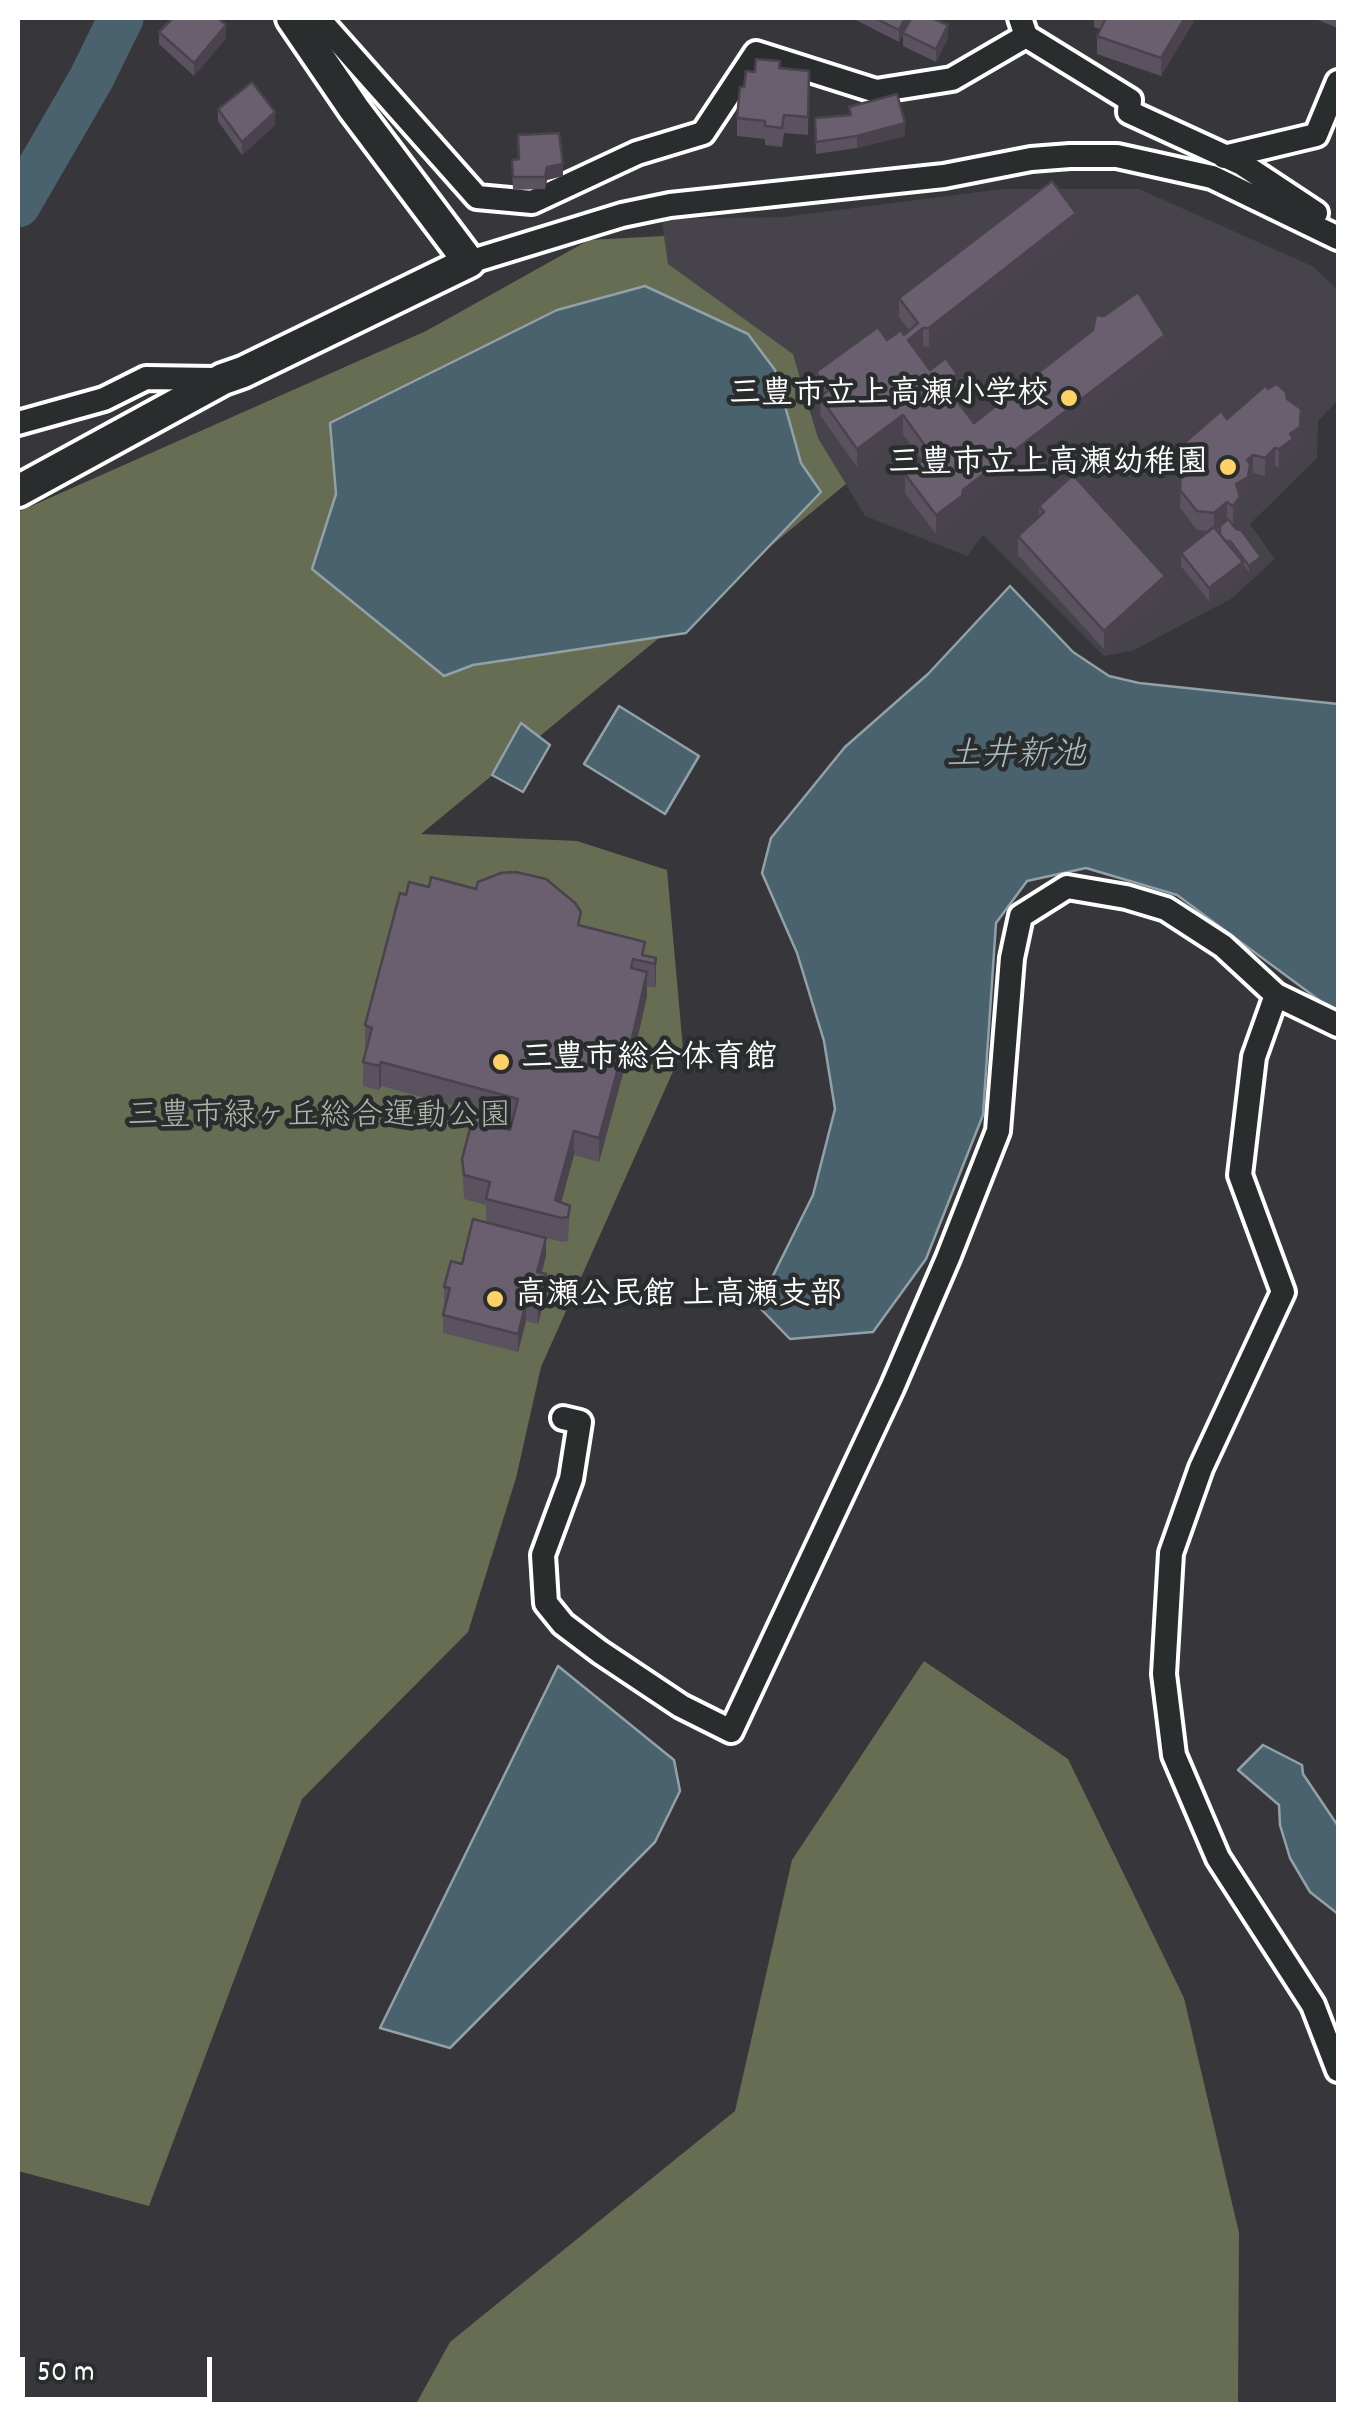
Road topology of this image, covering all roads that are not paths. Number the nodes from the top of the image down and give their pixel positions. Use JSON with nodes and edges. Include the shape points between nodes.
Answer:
{"nodes":[{"id":1,"x":292,"y":18,"type":"edge"},
{"id":2,"x":318,"y":18,"type":"edge"},
{"id":3,"x":1023,"y":27,"type":"edge"},
{"id":4,"x":1338,"y":82,"type":"edge"},
{"id":5,"x":1224,"y":158,"type":"junction"},
{"id":6,"x":1338,"y":228,"type":"edge"},
{"id":7,"x":1338,"y":238,"type":"edge"},
{"id":8,"x":469,"y":262,"type":"junction"},
{"id":9,"x":223,"y":379,"type":"junction"},
{"id":10,"x":18,"y":423,"type":"edge"},
{"id":11,"x":18,"y":491,"type":"edge"},
{"id":12,"x":1276,"y":995,"type":"junction"},
{"id":13,"x":1338,"y":1025,"type":"edge"},
{"id":14,"x":563,"y":1418,"type":"dead end"},
{"id":15,"x":1338,"y":2070,"type":"edge"}],
"edges":[{"from":1,"to":8,"type":"street"},
{"from":2,"to":3,"type":"street","via":[[477,197],[532,202],[637,153],[703,133],[756,52],[876,91],[952,79]]},
{"from":3,"to":5,"type":"street","via":[[1130,100],[1129,112]]},
{"from":4,"to":5,"type":"street","via":[[1316,135]]},
{"from":5,"to":6,"type":"street"},
{"from":7,"to":8,"type":"street","via":[[1212,178],[1116,156],[1070,156],[670,205]]},
{"from":8,"to":9,"type":"street"},
{"from":9,"to":10,"type":"street","via":[[146,378],[104,400]]},
{"from":9,"to":11,"type":"street"},
{"from":12,"to":13,"type":"street"},
{"from":12,"to":14,"type":"street","via":[[1222,946],[1166,909],[1067,886],[1021,916],[998,1131],[892,1388],[731,1731],[600,1652],[546,1603],[543,1555],[571,1479],[580,1422]]},
{"from":12,"to":15,"type":"street","via":[[1254,1057],[1240,1175],[1283,1292],[1170,1552],[1164,1674],[1174,1755],[1218,1858],[1314,2005]]}]}
